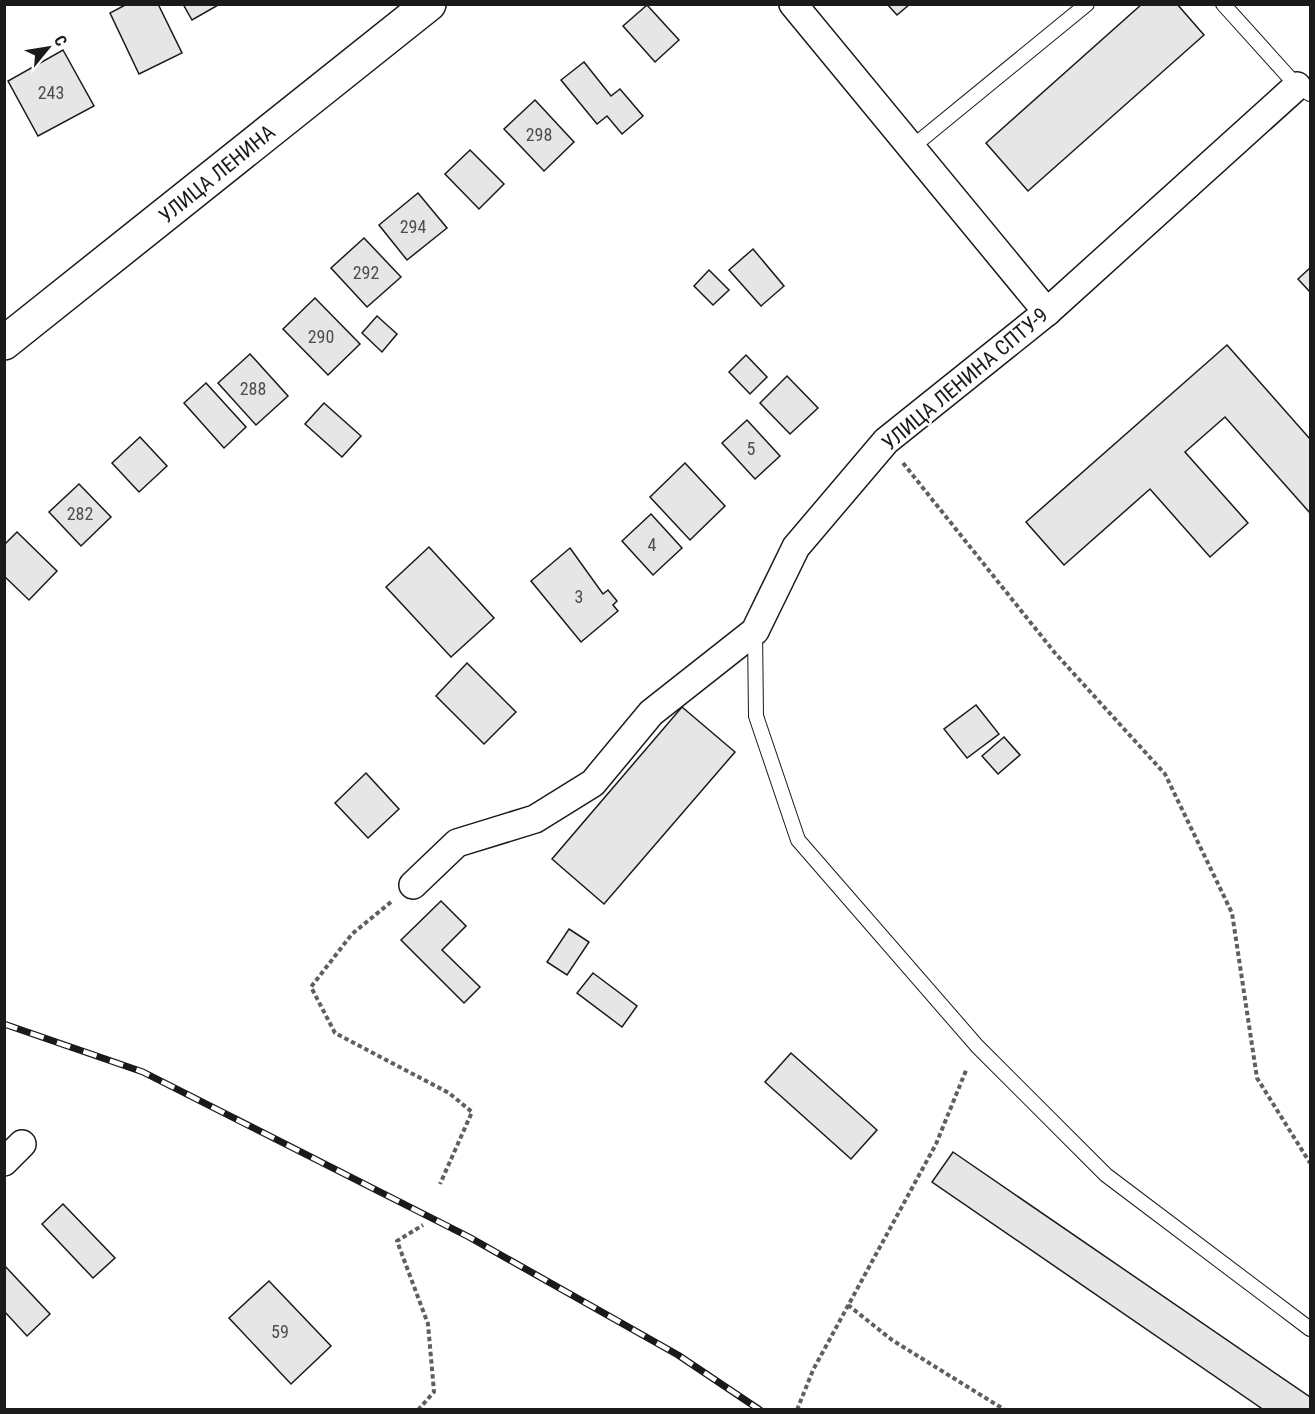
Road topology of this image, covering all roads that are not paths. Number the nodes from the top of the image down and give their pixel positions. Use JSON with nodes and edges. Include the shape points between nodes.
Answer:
{"nodes":[{"id":1,"x":429,"y":4,"type":"edge"},
{"id":2,"x":793,"y":4,"type":"edge"},
{"id":3,"x":1088,"y":4,"type":"edge"},
{"id":4,"x":1223,"y":4,"type":"edge"},
{"id":5,"x":1304,"y":90,"type":"edge"},
{"id":6,"x":911,"y":148,"type":"junction"},
{"id":7,"x":1047,"y":312,"type":"junction"},
{"id":8,"x":4,"y":343,"type":"edge"},
{"id":9,"x":755,"y":631,"type":"junction"},
{"id":10,"x":413,"y":885,"type":"road end"},
{"id":11,"x":1311,"y":1329,"type":"edge"}],
"edges":[{"from":1,"to":8,"type":"main road","name":"УЛИЦА ЛЕНИНА"},
{"from":2,"to":6,"type":"street"},
{"from":3,"to":6,"type":"lane"},
{"from":4,"to":5,"type":"lane"},
{"from":5,"to":7,"type":"street","name":"УЛИЦА ЛЕНИНА СПТУ-9"},
{"from":6,"to":7,"type":"street"},
{"from":7,"to":9,"type":"street","name":"УЛИЦА ЛЕНИНА СПТУ-9","via":[[886,441],[796,547]]},
{"from":9,"to":10,"type":"street","name":"УЛИЦА ЛЕНИНА СПТУ-9","via":[[651,713],[593,783],[536,819],[457,843]]},
{"from":9,"to":11,"type":"lane","via":[[756,716],[798,840],[977,1046],[1106,1175]]}]}
